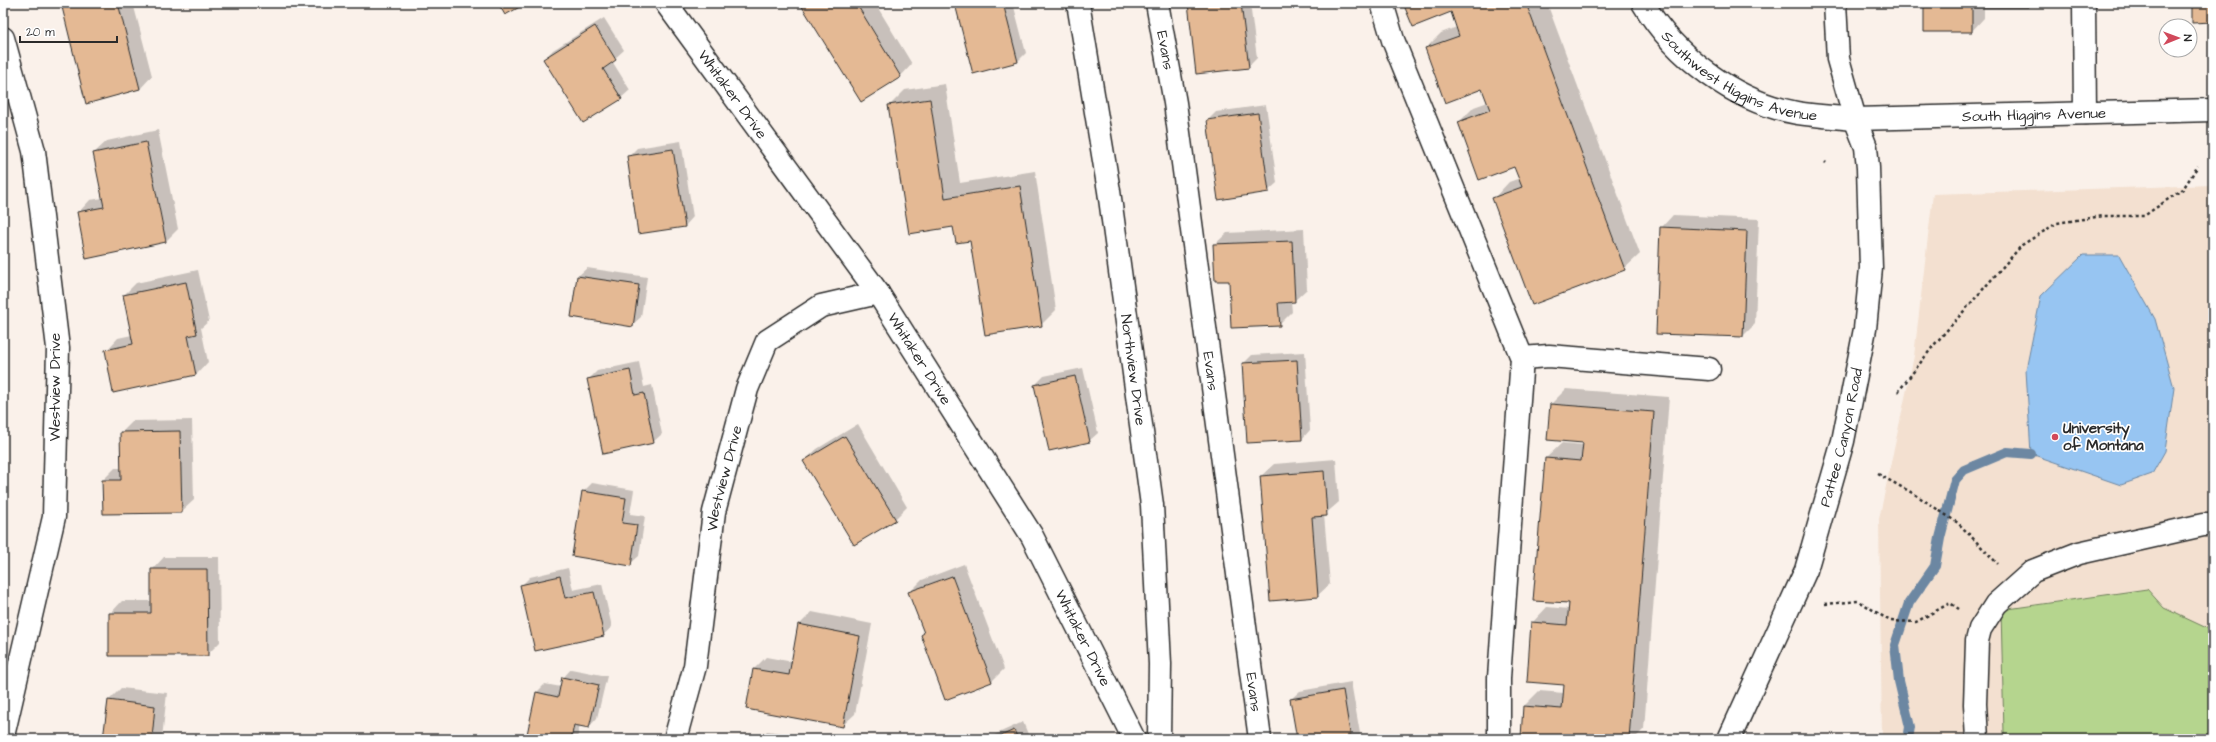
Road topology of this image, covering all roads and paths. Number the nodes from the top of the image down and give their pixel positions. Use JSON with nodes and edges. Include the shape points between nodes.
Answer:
{"nodes":[{"id":1,"x":666,"y":3,"type":"edge"},
{"id":2,"x":1078,"y":3,"type":"edge"},
{"id":3,"x":1157,"y":3,"type":"edge"},
{"id":4,"x":1382,"y":3,"type":"edge"},
{"id":5,"x":1643,"y":3,"type":"edge"},
{"id":6,"x":1835,"y":3,"type":"edge"},
{"id":7,"x":2084,"y":3,"type":"edge"},
{"id":8,"x":3,"y":38,"type":"edge"},
{"id":9,"x":2213,"y":110,"type":"edge"},
{"id":10,"x":2085,"y":113,"type":"junction"},
{"id":11,"x":1855,"y":119,"type":"junction"},
{"id":12,"x":2198,"y":166,"type":"dead end"},
{"id":13,"x":2213,"y":233,"type":"edge"},
{"id":14,"x":878,"y":293,"type":"junction"},
{"id":15,"x":1522,"y":358,"type":"junction"},
{"id":16,"x":1709,"y":369,"type":"dead end"},
{"id":17,"x":2213,"y":379,"type":"edge"},
{"id":18,"x":1898,"y":392,"type":"dead end"},
{"id":19,"x":1878,"y":474,"type":"dead end"},
{"id":20,"x":2213,"y":525,"type":"edge"},
{"id":21,"x":2015,"y":588,"type":"junction"},
{"id":22,"x":1825,"y":604,"type":"dead end"},
{"id":23,"x":1978,"y":640,"type":"junction"},
{"id":24,"x":3,"y":736,"type":"edge"},
{"id":25,"x":675,"y":739,"type":"edge"},
{"id":26,"x":1134,"y":739,"type":"edge"},
{"id":27,"x":1159,"y":739,"type":"edge"},
{"id":28,"x":1260,"y":739,"type":"edge"},
{"id":29,"x":1499,"y":739,"type":"edge"},
{"id":30,"x":1729,"y":739,"type":"edge"},
{"id":31,"x":1977,"y":739,"type":"edge"}],
"edges":[{"from":1,"to":14,"type":"street","name":"Whitaker Drive"},
{"from":2,"to":27,"type":"street","name":"Northview Drive","via":[[1109,191],[1152,505],[1160,664]]},
{"from":3,"to":28,"type":"street","name":"Evans","via":[[1177,118]]},
{"from":4,"to":15,"type":"street","via":[[1394,40]]},
{"from":5,"to":11,"type":"street","name":"Southwest Higgins Avenue","via":[[1671,41],[1723,84],[1752,99],[1796,113]]},
{"from":6,"to":11,"type":"street","name":"Pattee Canyon Road","via":[[1838,59]]},
{"from":7,"to":10,"type":"street"},
{"from":8,"to":24,"type":"street","name":"Westview Drive","via":[[34,152],[58,348],[54,517]]},
{"from":9,"to":10,"type":"street","name":"South Higgins Avenue"},
{"from":10,"to":11,"type":"street","name":"South Higgins Avenue"},
{"from":11,"to":30,"type":"street","name":"Pattee Canyon Road","via":[[1866,147],[1871,268],[1865,329],[1843,442],[1806,570]]},
{"from":12,"to":18,"type":"path","via":[[2183,189],[2144,216],[2103,216],[2057,223],[2022,246],[1934,345]]},
{"from":13,"to":17,"type":"path","via":[[2210,305]]},
{"from":14,"to":25,"type":"street","name":"Westview Drive","via":[[821,306],[767,341],[746,389],[714,512],[696,666]]},
{"from":14,"to":26,"type":"street","name":"Whitaker Drive","via":[[1032,536]]},
{"from":15,"to":16,"type":"street","via":[[1549,356]]},
{"from":15,"to":29,"type":"street","via":[[1499,678]]},
{"from":19,"to":21,"type":"path","via":[[1958,523],[2003,569]]},
{"from":20,"to":21,"type":"street","via":[[2203,525],[2079,553],[2033,571]]},
{"from":21,"to":23,"type":"street","via":[[1996,604],[1980,629]]},
{"from":22,"to":23,"type":"path","via":[[1859,600],[1890,621],[1916,622],[1950,603],[1968,620]]},
{"from":23,"to":31,"type":"street","via":[[1975,704]]}]}
